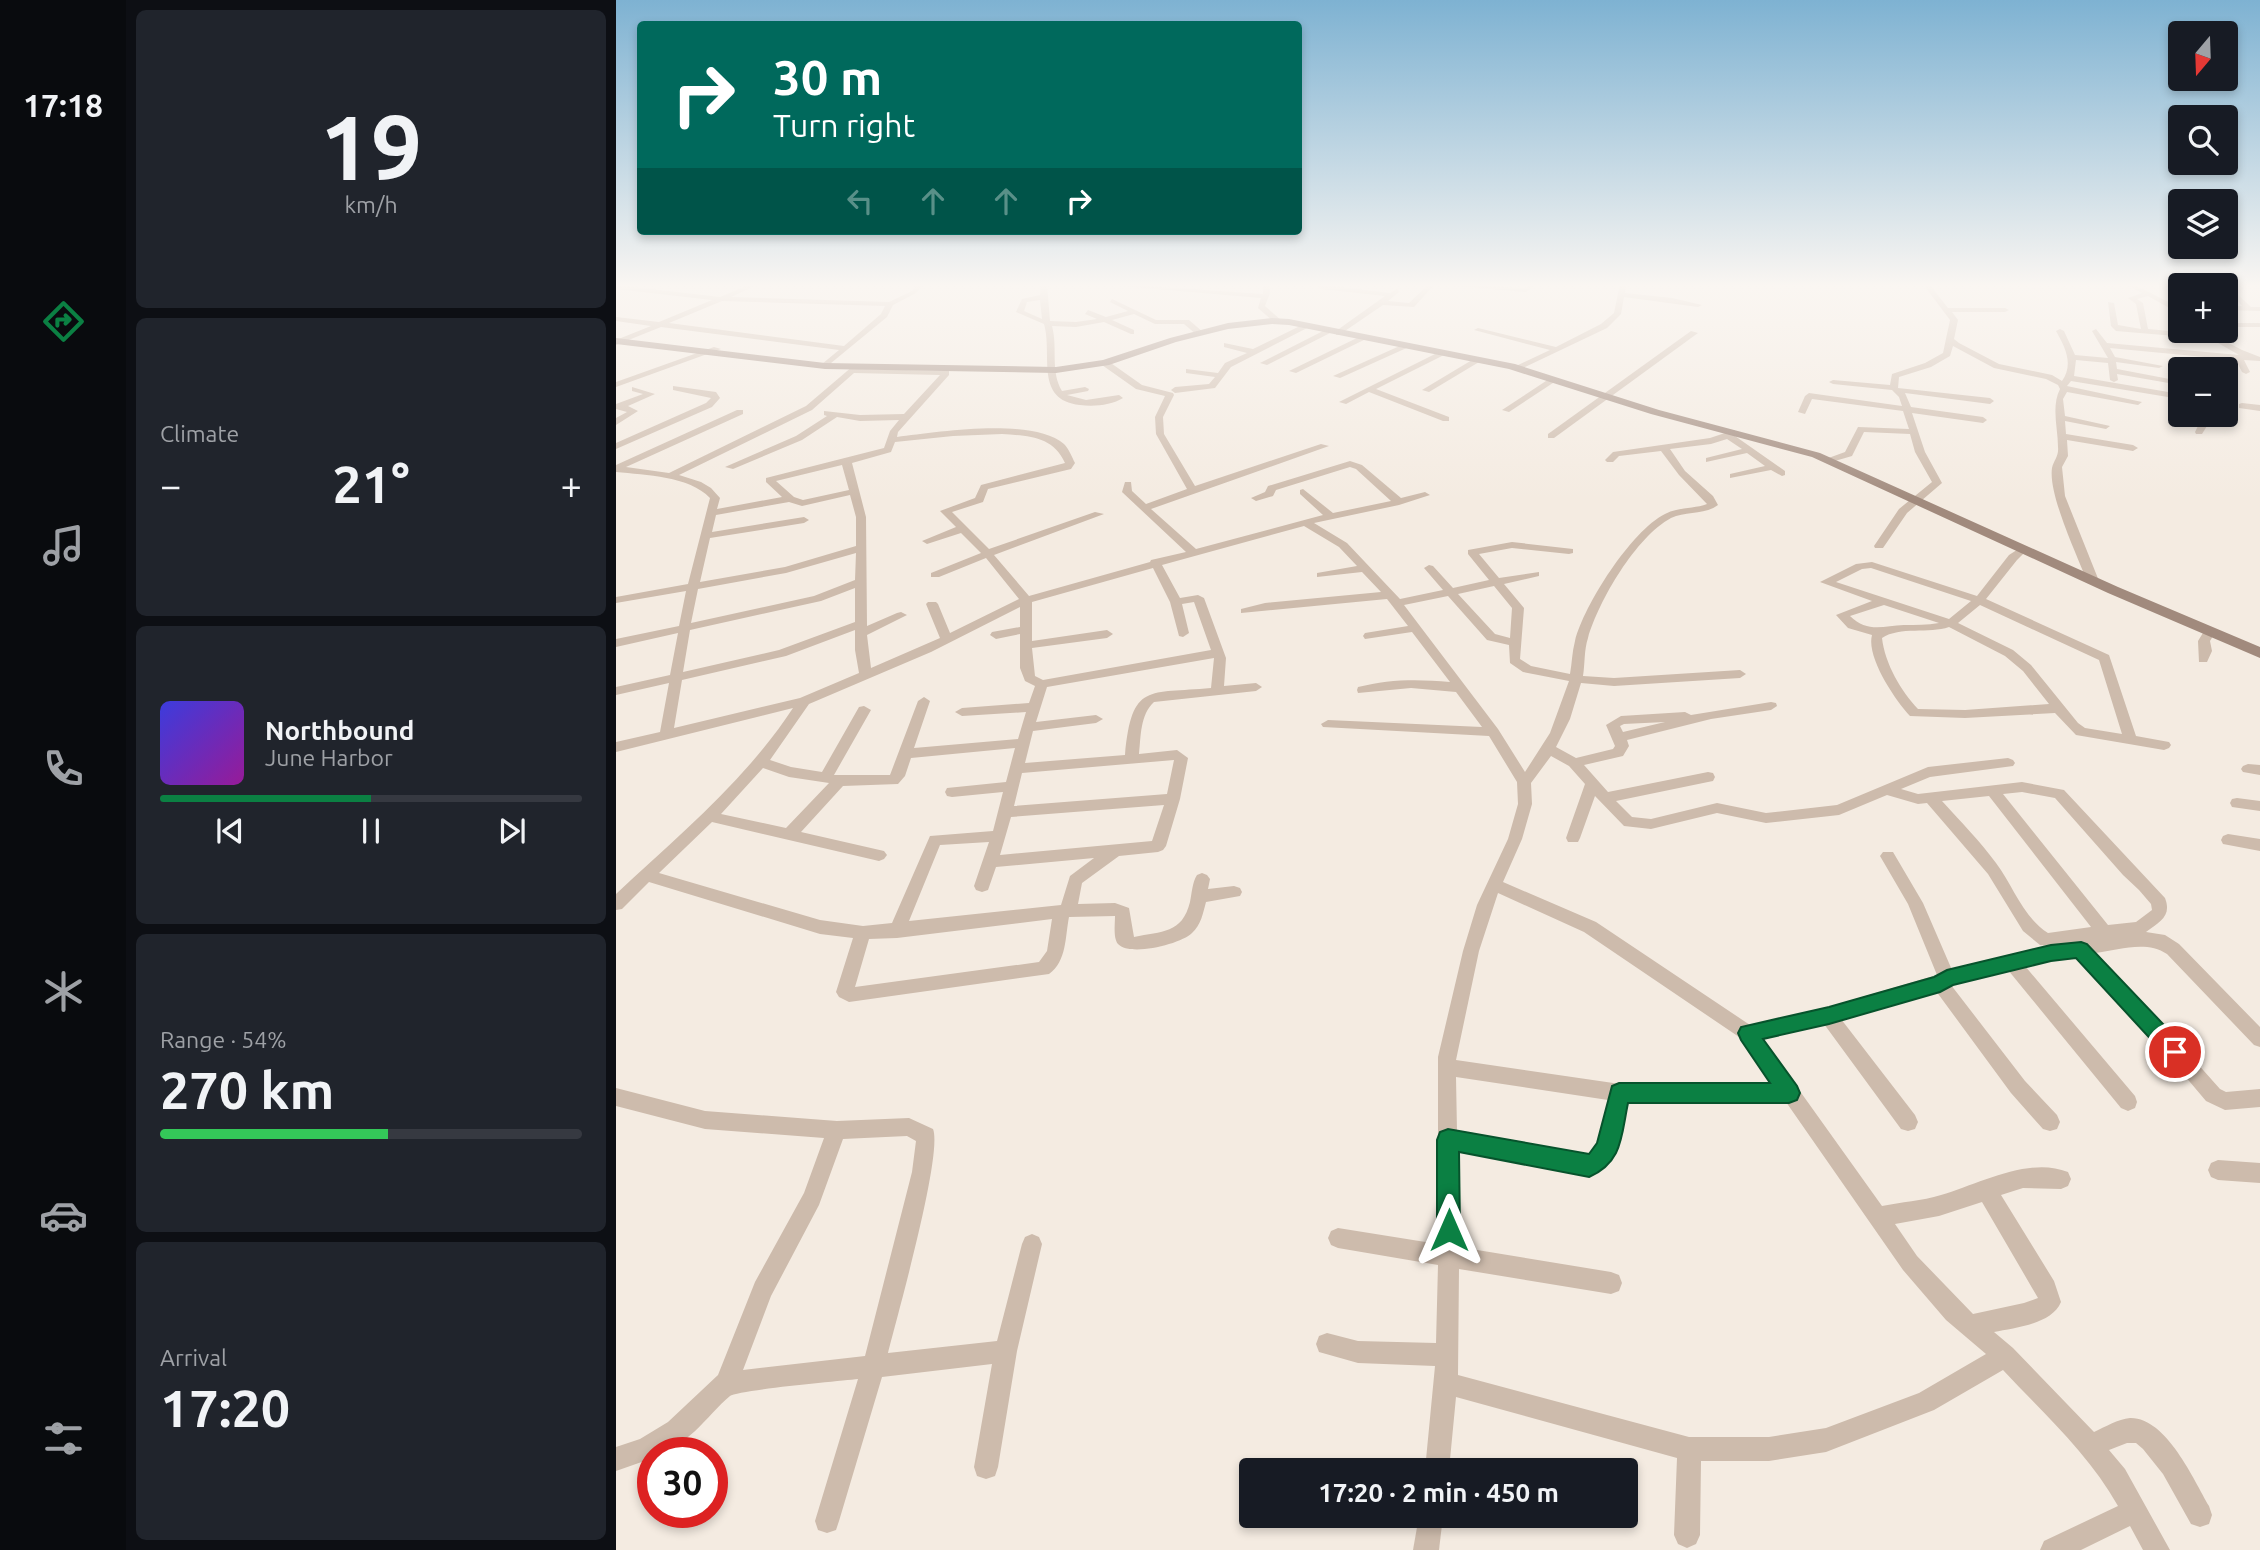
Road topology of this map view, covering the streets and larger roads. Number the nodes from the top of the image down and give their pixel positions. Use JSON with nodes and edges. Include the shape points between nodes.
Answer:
{"nodes":[{"id":1,"x":699,"y":356,"type":"edge"},
{"id":2,"x":751,"y":356,"type":"edge"},
{"id":3,"x":836,"y":356,"type":"edge"},
{"id":4,"x":1050,"y":356,"type":"edge"},
{"id":5,"x":1126,"y":356,"type":"edge"},
{"id":6,"x":1245,"y":356,"type":"edge"},
{"id":7,"x":1280,"y":356,"type":"edge"},
{"id":8,"x":1325,"y":356,"type":"edge"},
{"id":9,"x":1383,"y":356,"type":"edge"},
{"id":10,"x":1435,"y":356,"type":"edge"},
{"id":11,"x":1466,"y":356,"type":"edge"},
{"id":12,"x":1542,"y":356,"type":"edge"},
{"id":13,"x":1662,"y":356,"type":"edge"},
{"id":14,"x":1944,"y":356,"type":"edge"},
{"id":15,"x":1980,"y":356,"type":"edge"},
{"id":16,"x":2111,"y":356,"type":"edge"},
{"id":17,"x":2241,"y":356,"type":"edge"},
{"id":18,"x":2073,"y":358,"type":"joint"},
{"id":19,"x":1480,"y":359,"type":"junction"},
{"id":20,"x":2113,"y":360,"type":"junction"},
{"id":21,"x":1105,"y":363,"type":"junction"},
{"id":22,"x":1265,"y":363,"type":"dead end"},
{"id":23,"x":825,"y":366,"type":"junction"},
{"id":24,"x":2159,"y":366,"type":"dead end"},
{"id":25,"x":1519,"y":368,"type":"junction"},
{"id":26,"x":855,"y":370,"type":"junction"},
{"id":27,"x":1051,"y":370,"type":"junction"},
{"id":28,"x":1189,"y":371,"type":"dead end"},
{"id":29,"x":1293,"y":371,"type":"dead end"},
{"id":30,"x":2114,"y":371,"type":"junction"},
{"id":31,"x":2246,"y":372,"type":"dead end"},
{"id":32,"x":1218,"y":375,"type":"junction"},
{"id":33,"x":1337,"y":376,"type":"dead end"},
{"id":34,"x":2070,"y":377,"type":"junction"},
{"id":35,"x":1173,"y":379,"type":"dead end"},
{"id":36,"x":1555,"y":379,"type":"junction"},
{"id":37,"x":2168,"y":381,"type":"edge"},
{"id":38,"x":1833,"y":382,"type":"dead end"},
{"id":39,"x":616,"y":385,"type":"edge"},
{"id":40,"x":2114,"y":385,"type":"junction"},
{"id":41,"x":2063,"y":387,"type":"junction"},
{"id":42,"x":676,"y":388,"type":"dead end"},
{"id":43,"x":1085,"y":389,"type":"dead end"},
{"id":44,"x":1896,"y":389,"type":"junction"},
{"id":45,"x":635,"y":390,"type":"dead end"},
{"id":46,"x":1370,"y":390,"type":"junction"},
{"id":47,"x":1426,"y":390,"type":"dead end"},
{"id":48,"x":1172,"y":392,"type":"junction"},
{"id":49,"x":1062,"y":394,"type":"junction"},
{"id":50,"x":2168,"y":394,"type":"edge"},
{"id":51,"x":1605,"y":397,"type":"junction"},
{"id":52,"x":1119,"y":398,"type":"dead end"},
{"id":53,"x":1990,"y":401,"type":"dead end"},
{"id":54,"x":1343,"y":402,"type":"dead end"},
{"id":55,"x":2138,"y":402,"type":"dead end"},
{"id":56,"x":2242,"y":406,"type":"dead end"},
{"id":57,"x":618,"y":407,"type":"edge"},
{"id":58,"x":809,"y":408,"type":"junction"},
{"id":59,"x":2260,"y":408,"type":"edge"},
{"id":60,"x":1506,"y":410,"type":"dead end"},
{"id":61,"x":1907,"y":410,"type":"junction"},
{"id":62,"x":740,"y":412,"type":"dead end"},
{"id":63,"x":1802,"y":412,"type":"dead end"},
{"id":64,"x":834,"y":415,"type":"junction"},
{"id":65,"x":905,"y":417,"type":"junction"},
{"id":66,"x":2062,"y":418,"type":"junction"},
{"id":67,"x":1446,"y":419,"type":"dead end"},
{"id":68,"x":1983,"y":420,"type":"dead end"},
{"id":69,"x":616,"y":422,"type":"edge"},
{"id":70,"x":2106,"y":426,"type":"dead end"},
{"id":71,"x":2202,"y":427,"type":"edge"},
{"id":72,"x":1914,"y":432,"type":"junction"},
{"id":73,"x":2199,"y":432,"type":"dead end"},
{"id":74,"x":1732,"y":434,"type":"junction"},
{"id":75,"x":1551,"y":436,"type":"dead end"},
{"id":76,"x":2062,"y":436,"type":"junction"},
{"id":77,"x":891,"y":440,"type":"junction"},
{"id":78,"x":616,"y":446,"type":"edge"},
{"id":79,"x":1324,"y":446,"type":"dead end"},
{"id":80,"x":1664,"y":448,"type":"junction"},
{"id":81,"x":2133,"y":448,"type":"dead end"},
{"id":82,"x":1749,"y":450,"type":"junction"},
{"id":83,"x":1610,"y":460,"type":"dead end"},
{"id":84,"x":1709,"y":460,"type":"dead end"},
{"id":85,"x":1828,"y":460,"type":"junction"},
{"id":86,"x":848,"y":461,"type":"junction"},
{"id":87,"x":730,"y":467,"type":"dead end"},
{"id":88,"x":616,"y":469,"type":"edge"},
{"id":89,"x":1733,"y":476,"type":"dead end"},
{"id":90,"x":668,"y":477,"type":"junction"},
{"id":91,"x":1128,"y":484,"type":"dead end"},
{"id":92,"x":1193,"y":490,"type":"junction"},
{"id":93,"x":852,"y":492,"type":"junction"},
{"id":94,"x":1303,"y":492,"type":"dead end"},
{"id":95,"x":1425,"y":495,"type":"dead end"},
{"id":96,"x":1256,"y":498,"type":"dead end"},
{"id":97,"x":790,"y":499,"type":"junction"},
{"id":98,"x":1916,"y":499,"type":"junction"},
{"id":99,"x":1399,"y":502,"type":"junction"},
{"id":100,"x":1143,"y":508,"type":"junction"},
{"id":101,"x":711,"y":513,"type":"junction"},
{"id":102,"x":1099,"y":514,"type":"dead end"},
{"id":103,"x":1331,"y":517,"type":"junction"},
{"id":104,"x":804,"y":520,"type":"dead end"},
{"id":105,"x":1305,"y":522,"type":"junction"},
{"id":106,"x":961,"y":529,"type":"junction"},
{"id":107,"x":705,"y":536,"type":"junction"},
{"id":108,"x":927,"y":541,"type":"dead end"},
{"id":109,"x":1879,"y":546,"type":"dead end"},
{"id":110,"x":861,"y":548,"type":"junction"},
{"id":111,"x":2023,"y":549,"type":"junction"},
{"id":112,"x":1569,"y":551,"type":"dead end"},
{"id":113,"x":1192,"y":552,"type":"junction"},
{"id":114,"x":988,"y":554,"type":"junction"},
{"id":115,"x":1155,"y":562,"type":"junction"},
{"id":116,"x":1366,"y":568,"type":"junction"},
{"id":117,"x":1429,"y":568,"type":"dead end"},
{"id":118,"x":1535,"y":574,"type":"dead end"},
{"id":119,"x":935,"y":575,"type":"dead end"},
{"id":120,"x":1321,"y":575,"type":"dead end"},
{"id":121,"x":860,"y":582,"type":"junction"},
{"id":122,"x":1499,"y":582,"type":"junction"},
{"id":123,"x":2093,"y":582,"type":"junction"},
{"id":124,"x":693,"y":587,"type":"junction"},
{"id":125,"x":1452,"y":592,"type":"junction"},
{"id":126,"x":1393,"y":599,"type":"junction"},
{"id":127,"x":616,"y":600,"type":"edge"},
{"id":128,"x":1026,"y":600,"type":"junction"},
{"id":129,"x":1978,"y":600,"type":"junction"},
{"id":130,"x":1176,"y":602,"type":"junction"},
{"id":131,"x":1881,"y":602,"type":"junction"},
{"id":132,"x":932,"y":604,"type":"dead end"},
{"id":133,"x":1245,"y":611,"type":"dead end"},
{"id":134,"x":901,"y":615,"type":"dead end"},
{"id":135,"x":1950,"y":624,"type":"junction"},
{"id":136,"x":1415,"y":628,"type":"junction"},
{"id":137,"x":861,"y":629,"type":"junction"},
{"id":138,"x":1027,"y":629,"type":"junction"},
{"id":139,"x":684,"y":630,"type":"junction"},
{"id":140,"x":2210,"y":631,"type":"junction"},
{"id":141,"x":1182,"y":633,"type":"dead end"},
{"id":142,"x":1879,"y":633,"type":"junction"},
{"id":143,"x":1107,"y":634,"type":"dead end"},
{"id":144,"x":996,"y":635,"type":"dead end"},
{"id":145,"x":1369,"y":636,"type":"dead end"},
{"id":146,"x":946,"y":639,"type":"junction"},
{"id":147,"x":616,"y":643,"type":"edge"},
{"id":148,"x":1514,"y":643,"type":"junction"},
{"id":149,"x":1028,"y":645,"type":"junction"},
{"id":150,"x":1218,"y":653,"type":"junction"},
{"id":151,"x":2260,"y":653,"type":"edge"},
{"id":152,"x":2203,"y":659,"type":"dead end"},
{"id":153,"x":1740,"y":674,"type":"dead end"},
{"id":154,"x":866,"y":676,"type":"junction"},
{"id":155,"x":675,"y":677,"type":"junction"},
{"id":156,"x":1576,"y":679,"type":"junction"},
{"id":157,"x":1042,"y":684,"type":"junction"},
{"id":158,"x":1256,"y":687,"type":"dead end"},
{"id":159,"x":1460,"y":688,"type":"junction"},
{"id":160,"x":1217,"y":690,"type":"junction"},
{"id":161,"x":1363,"y":690,"type":"dead end"},
{"id":162,"x":616,"y":691,"type":"edge"},
{"id":163,"x":804,"y":701,"type":"junction"},
{"id":164,"x":924,"y":701,"type":"dead end"},
{"id":165,"x":1770,"y":706,"type":"dead end"},
{"id":166,"x":1033,"y":707,"type":"junction"},
{"id":167,"x":2059,"y":708,"type":"junction"},
{"id":168,"x":864,"y":710,"type":"dead end"},
{"id":169,"x":962,"y":712,"type":"dead end"},
{"id":170,"x":1097,"y":719,"type":"dead end"},
{"id":171,"x":1328,"y":724,"type":"dead end"},
{"id":172,"x":1028,"y":727,"type":"junction"},
{"id":173,"x":1493,"y":732,"type":"junction"},
{"id":174,"x":666,"y":736,"type":"junction"},
{"id":175,"x":2130,"y":739,"type":"junction"},
{"id":176,"x":1023,"y":743,"type":"junction"},
{"id":177,"x":2164,"y":745,"type":"dead end"},
{"id":178,"x":616,"y":747,"type":"edge"},
{"id":179,"x":1550,"y":749,"type":"junction"},
{"id":180,"x":905,"y":754,"type":"junction"},
{"id":181,"x":1132,"y":758,"type":"junction"},
{"id":182,"x":759,"y":761,"type":"junction"},
{"id":183,"x":1574,"y":763,"type":"junction"},
{"id":184,"x":2008,"y":763,"type":"dead end"},
{"id":185,"x":1016,"y":769,"type":"junction"},
{"id":186,"x":1708,"y":777,"type":"dead end"},
{"id":187,"x":832,"y":779,"type":"junction"},
{"id":188,"x":1524,"y":782,"type":"junction"},
{"id":189,"x":1592,"y":784,"type":"junction"},
{"id":190,"x":1013,"y":786,"type":"junction"},
{"id":191,"x":1992,"y":790,"type":"junction"},
{"id":192,"x":1889,"y":791,"type":"junction"},
{"id":193,"x":952,"y":792,"type":"dead end"},
{"id":194,"x":1605,"y":797,"type":"junction"},
{"id":195,"x":1173,"y":799,"type":"junction"},
{"id":196,"x":1931,"y":799,"type":"junction"},
{"id":197,"x":2237,"y":803,"type":"dead end"},
{"id":198,"x":2260,"y":806,"type":"edge"},
{"id":199,"x":1007,"y":812,"type":"junction"},
{"id":200,"x":708,"y":816,"type":"junction"},
{"id":201,"x":788,"y":836,"type":"junction"},
{"id":202,"x":1000,"y":836,"type":"junction"},
{"id":203,"x":1573,"y":838,"type":"dead end"},
{"id":204,"x":2228,"y":840,"type":"dead end"},
{"id":205,"x":2260,"y":845,"type":"edge"},
{"id":206,"x":1114,"y":851,"type":"junction"},
{"id":207,"x":879,"y":855,"type":"dead end"},
{"id":208,"x":1072,"y":855,"type":"junction"},
{"id":209,"x":1888,"y":856,"type":"dead end"},
{"id":210,"x":992,"y":862,"type":"junction"},
{"id":211,"x":646,"y":874,"type":"junction"},
{"id":212,"x":1202,"y":878,"type":"dead end"},
{"id":213,"x":1075,"y":880,"type":"junction"},
{"id":214,"x":1493,"y":884,"type":"junction"},
{"id":215,"x":982,"y":886,"type":"dead end"},
{"id":216,"x":1234,"y":892,"type":"dead end"},
{"id":217,"x":1199,"y":897,"type":"junction"},
{"id":218,"x":616,"y":904,"type":"edge"},
{"id":219,"x":1065,"y":911,"type":"junction"},
{"id":220,"x":897,"y":931,"type":"junction"},
{"id":221,"x":863,"y":933,"type":"junction"},
{"id":222,"x":2105,"y":933,"type":"junction"},
{"id":223,"x":2081,"y":950,"type":"junction"},
{"id":224,"x":2012,"y":963,"type":"junction"},
{"id":225,"x":1944,"y":981,"type":"junction"},
{"id":226,"x":1829,"y":1015,"type":"junction"},
{"id":227,"x":1748,"y":1033,"type":"junction"},
{"id":228,"x":2260,"y":1039,"type":"edge"},
{"id":229,"x":1447,"y":1067,"type":"junction"},
{"id":230,"x":1619,"y":1093,"type":"junction"},
{"id":231,"x":1789,"y":1093,"type":"junction"},
{"id":232,"x":616,"y":1097,"type":"edge"},
{"id":233,"x":2260,"y":1098,"type":"edge"},
{"id":234,"x":2128,"y":1102,"type":"dead end"},
{"id":235,"x":1908,"y":1122,"type":"dead end"},
{"id":236,"x":2050,"y":1122,"type":"dead end"},
{"id":237,"x":837,"y":1130,"type":"junction"},
{"id":238,"x":1448,"y":1140,"type":"junction"},
{"id":239,"x":2218,"y":1170,"type":"dead end"},
{"id":240,"x":2260,"y":1172,"type":"edge"},
{"id":241,"x":2061,"y":1179,"type":"dead end"},
{"id":242,"x":1986,"y":1190,"type":"junction"},
{"id":243,"x":1877,"y":1217,"type":"junction"},
{"id":244,"x":1338,"y":1238,"type":"dead end"},
{"id":245,"x":1032,"y":1244,"type":"dead end"},
{"id":246,"x":1449,"y":1256,"type":"junction"},
{"id":247,"x":1611,"y":1283,"type":"dead end"},
{"id":248,"x":1970,"y":1326,"type":"junction"},
{"id":249,"x":1327,"y":1344,"type":"dead end"},
{"id":250,"x":1006,"y":1351,"type":"junction"},
{"id":251,"x":1446,"y":1355,"type":"junction"},
{"id":252,"x":2005,"y":1356,"type":"junction"},
{"id":253,"x":873,"y":1368,"type":"junction"},
{"id":254,"x":726,"y":1383,"type":"junction"},
{"id":255,"x":1446,"y":1383,"type":"junction"},
{"id":256,"x":2090,"y":1446,"type":"junction"},
{"id":257,"x":1689,"y":1449,"type":"junction"},
{"id":258,"x":1438,"y":1458,"type":"edge"},
{"id":259,"x":616,"y":1459,"type":"edge"},
{"id":260,"x":986,"y":1467,"type":"dead end"},
{"id":261,"x":2135,"y":1511,"type":"junction"},
{"id":262,"x":2200,"y":1515,"type":"dead end"},
{"id":263,"x":827,"y":1521,"type":"dead end"},
{"id":264,"x":1429,"y":1528,"type":"edge"},
{"id":265,"x":1687,"y":1535,"type":"dead end"},
{"id":266,"x":1426,"y":1550,"type":"edge"},
{"id":267,"x":2053,"y":1550,"type":"edge"},
{"id":268,"x":2157,"y":1550,"type":"edge"}],
"edges":[{"from":1,"to":39,"type":"street"},
{"from":2,"to":23,"type":"street"},
{"from":3,"to":23,"type":"street"},
{"from":4,"to":27,"type":"street"},
{"from":5,"to":21,"type":"street"},
{"from":6,"to":32,"type":"street"},
{"from":7,"to":22,"type":"street"},
{"from":8,"to":29,"type":"street"},
{"from":9,"to":33,"type":"street"},
{"from":10,"to":46,"type":"street"},
{"from":11,"to":19,"type":"street"},
{"from":12,"to":25,"type":"street"},
{"from":13,"to":51,"type":"street"},
{"from":14,"to":44,"type":"street","via":[[1895,376]]},
{"from":15,"to":41,"type":"street","via":[[1997,366],[2049,377]]},
{"from":16,"to":20,"type":"street"},
{"from":17,"to":31,"type":"street"},
{"from":18,"to":20,"type":"street"},
{"from":18,"to":34,"type":"street"},
{"from":19,"to":25,"type":"street"},
{"from":19,"to":47,"type":"street"},
{"from":20,"to":24,"type":"street"},
{"from":20,"to":30,"type":"street"},
{"from":21,"to":27,"type":"street"},
{"from":21,"to":48,"type":"street","via":[[1139,387],[1156,394]]},
{"from":23,"to":26,"type":"street"},
{"from":25,"to":36,"type":"street"},
{"from":26,"to":27,"type":"street"},
{"from":26,"to":58,"type":"street"},
{"from":26,"to":65,"type":"street","via":[[946,373]]},
{"from":27,"to":49,"type":"street"},
{"from":28,"to":32,"type":"street"},
{"from":30,"to":37,"type":"street"},
{"from":30,"to":40,"type":"street"},
{"from":32,"to":48,"type":"street","via":[[1212,386]]},
{"from":34,"to":40,"type":"street"},
{"from":34,"to":41,"type":"street"},
{"from":35,"to":48,"type":"street"},
{"from":36,"to":51,"type":"street"},
{"from":36,"to":60,"type":"street"},
{"from":38,"to":44,"type":"street"},
{"from":40,"to":50,"type":"street"},
{"from":41,"to":55,"type":"street"},
{"from":41,"to":66,"type":"street","via":[[2059,399]]},
{"from":42,"to":78,"type":"street","via":[[716,398]]},
{"from":43,"to":49,"type":"street"},
{"from":44,"to":53,"type":"street"},
{"from":44,"to":61,"type":"street"},
{"from":45,"to":57,"type":"street","via":[[651,394]]},
{"from":46,"to":54,"type":"street"},
{"from":46,"to":67,"type":"street"},
{"from":48,"to":92,"type":"street","via":[[1159,417],[1160,434]]},
{"from":49,"to":52,"type":"street","via":[[1088,405]]},
{"from":51,"to":74,"type":"street"},
{"from":51,"to":75,"type":"street"},
{"from":56,"to":59,"type":"street"},
{"from":57,"to":69,"type":"street","via":[[634,414]]},
{"from":58,"to":64,"type":"street"},
{"from":58,"to":90,"type":"street"},
{"from":61,"to":63,"type":"street","via":[[1811,396]]},
{"from":61,"to":68,"type":"street"},
{"from":61,"to":72,"type":"street"},
{"from":62,"to":88,"type":"street"},
{"from":64,"to":65,"type":"street"},
{"from":64,"to":87,"type":"street","via":[[799,438]]},
{"from":65,"to":77,"type":"street"},
{"from":66,"to":70,"type":"street"},
{"from":66,"to":76,"type":"street"},
{"from":71,"to":73,"type":"street"},
{"from":72,"to":85,"type":"street","via":[[1861,429],[1849,454]]},
{"from":72,"to":98,"type":"street","via":[[1937,483]]},
{"from":74,"to":80,"type":"street"},
{"from":74,"to":82,"type":"street"},
{"from":74,"to":85,"type":"street"},
{"from":76,"to":81,"type":"street"},
{"from":76,"to":123,"type":"street","via":[[2063,456],[2057,467],[2060,496]]},
{"from":77,"to":86,"type":"street","via":[[886,452]]},
{"from":77,"to":106,"type":"street","via":[[995,432],[1044,439],[1064,450],[1068,467],[984,487],[977,501],[948,508],[945,512]]},
{"from":79,"to":92,"type":"street"},
{"from":80,"to":83,"type":"street","via":[[1616,454]]},
{"from":80,"to":156,"type":"street","via":[[1713,505],[1666,517],[1633,549],[1602,591],[1581,640]]},
{"from":82,"to":84,"type":"street"},
{"from":82,"to":89,"type":"street","via":[[1777,470]]},
{"from":85,"to":98,"type":"street"},
{"from":86,"to":93,"type":"street"},
{"from":86,"to":97,"type":"street","via":[[769,480]]},
{"from":88,"to":90,"type":"street"},
{"from":90,"to":101,"type":"street","via":[[707,488],[715,498]]},
{"from":91,"to":100,"type":"street","via":[[1126,492]]},
{"from":92,"to":100,"type":"street"},
{"from":93,"to":97,"type":"street","via":[[802,503]]},
{"from":93,"to":110,"type":"street","via":[[861,517]]},
{"from":94,"to":103,"type":"street"},
{"from":95,"to":99,"type":"street"},
{"from":96,"to":99,"type":"street","via":[[1270,494],[1271,488],[1350,464]]},
{"from":97,"to":101,"type":"street"},
{"from":98,"to":109,"type":"street"},
{"from":98,"to":111,"type":"street"},
{"from":99,"to":103,"type":"street"},
{"from":100,"to":113,"type":"street"},
{"from":101,"to":107,"type":"street"},
{"from":102,"to":114,"type":"street"},
{"from":103,"to":105,"type":"street"},
{"from":104,"to":107,"type":"street"},
{"from":105,"to":113,"type":"street"},
{"from":105,"to":116,"type":"street","via":[[1343,545]]},
{"from":106,"to":108,"type":"street"},
{"from":106,"to":114,"type":"street"},
{"from":107,"to":124,"type":"street"},
{"from":110,"to":121,"type":"street"},
{"from":110,"to":124,"type":"street","via":[[786,570]]},
{"from":111,"to":123,"type":"street"},
{"from":111,"to":129,"type":"street"},
{"from":112,"to":122,"type":"street","via":[[1512,545],[1473,551]]},
{"from":113,"to":115,"type":"street"},
{"from":114,"to":119,"type":"street"},
{"from":114,"to":128,"type":"street"},
{"from":115,"to":128,"type":"street"},
{"from":115,"to":130,"type":"street"},
{"from":116,"to":120,"type":"street"},
{"from":116,"to":126,"type":"street"},
{"from":117,"to":125,"type":"street"},
{"from":118,"to":122,"type":"street"},
{"from":121,"to":137,"type":"street"},
{"from":121,"to":139,"type":"street","via":[[817,599]]},
{"from":122,"to":125,"type":"street"},
{"from":122,"to":148,"type":"street","via":[[1518,608]]},
{"from":123,"to":140,"type":"street"},
{"from":124,"to":127,"type":"street"},
{"from":124,"to":139,"type":"street"},
{"from":125,"to":126,"type":"street"},
{"from":125,"to":148,"type":"street","via":[[1491,637]]},
{"from":126,"to":133,"type":"street"},
{"from":126,"to":136,"type":"street"},
{"from":128,"to":138,"type":"street"},
{"from":128,"to":146,"type":"street"},
{"from":129,"to":131,"type":"street","via":[[1872,565],[1826,583]]},
{"from":129,"to":135,"type":"street"},
{"from":129,"to":175,"type":"street","via":[[2105,658]]},
{"from":130,"to":141,"type":"street"},
{"from":130,"to":150,"type":"street","via":[[1198,598]]},
{"from":131,"to":135,"type":"street"},
{"from":131,"to":142,"type":"street","via":[[1842,615],[1852,625]]},
{"from":132,"to":146,"type":"street"},
{"from":134,"to":137,"type":"street"},
{"from":135,"to":142,"type":"street"},
{"from":135,"to":167,"type":"street","via":[[2009,653]]},
{"from":136,"to":145,"type":"street"},
{"from":136,"to":159,"type":"street"},
{"from":137,"to":154,"type":"street"},
{"from":137,"to":155,"type":"street"},
{"from":138,"to":144,"type":"street"},
{"from":138,"to":149,"type":"street"},
{"from":139,"to":147,"type":"street"},
{"from":139,"to":155,"type":"street"},
{"from":140,"to":151,"type":"street"},
{"from":140,"to":152,"type":"street"},
{"from":142,"to":167,"type":"street","via":[[1876,644],[1881,660],[1915,713]]},
{"from":143,"to":149,"type":"street"},
{"from":146,"to":154,"type":"street"},
{"from":148,"to":156,"type":"street","via":[[1514,660],[1527,669]]},
{"from":149,"to":157,"type":"street","via":[[1027,675]]},
{"from":150,"to":157,"type":"street"},
{"from":150,"to":160,"type":"street"},
{"from":153,"to":156,"type":"street","via":[[1626,682]]},
{"from":154,"to":163,"type":"street"},
{"from":155,"to":162,"type":"street"},
{"from":155,"to":174,"type":"street"},
{"from":156,"to":179,"type":"street"},
{"from":157,"to":166,"type":"street"},
{"from":158,"to":160,"type":"street"},
{"from":159,"to":161,"type":"street","via":[[1426,683]]},
{"from":159,"to":173,"type":"street"},
{"from":160,"to":181,"type":"street","via":[[1145,702]]},
{"from":163,"to":174,"type":"street"},
{"from":163,"to":182,"type":"street","via":[[785,733]]},
{"from":164,"to":180,"type":"street"},
{"from":165,"to":183,"type":"street","via":[[1619,737],[1622,751]]},
{"from":166,"to":169,"type":"street"},
{"from":166,"to":172,"type":"street"},
{"from":167,"to":175,"type":"street","via":[[2081,732]]},
{"from":168,"to":187,"type":"street"},
{"from":170,"to":172,"type":"street"},
{"from":171,"to":173,"type":"street"},
{"from":172,"to":176,"type":"street"},
{"from":173,"to":188,"type":"street"},
{"from":174,"to":178,"type":"street"},
{"from":175,"to":177,"type":"street"},
{"from":176,"to":180,"type":"street"},
{"from":176,"to":185,"type":"street"},
{"from":179,"to":183,"type":"street"},
{"from":179,"to":188,"type":"street"},
{"from":180,"to":187,"type":"street","via":[[898,776],[890,781]]},
{"from":181,"to":185,"type":"street"},
{"from":181,"to":195,"type":"street","via":[[1181,758]]},
{"from":182,"to":187,"type":"street"},
{"from":182,"to":200,"type":"street"},
{"from":183,"to":189,"type":"street"},
{"from":184,"to":192,"type":"street","via":[[1928,772]]},
{"from":185,"to":190,"type":"street"},
{"from":186,"to":194,"type":"street"},
{"from":187,"to":201,"type":"street"},
{"from":188,"to":214,"type":"street","via":[[1525,804],[1515,839]]},
{"from":189,"to":194,"type":"street"},
{"from":189,"to":203,"type":"street"},
{"from":190,"to":193,"type":"street"},
{"from":190,"to":199,"type":"street"},
{"from":191,"to":196,"type":"street"},
{"from":191,"to":222,"type":"street"},
{"from":191,"to":222,"type":"street","via":[[2022,787],[2059,794],[2159,902],[2160,913],[2140,928]]},
{"from":192,"to":194,"type":"street","via":[[1839,810],[1766,818],[1717,808],[1651,824],[1629,822]]},
{"from":192,"to":196,"type":"street"},
{"from":195,"to":199,"type":"street"},
{"from":195,"to":206,"type":"street","via":[[1158,846]]},
{"from":196,"to":222,"type":"street","via":[[1994,872],[2034,934],[2046,940]]},
{"from":197,"to":198,"type":"street"},
{"from":199,"to":202,"type":"street"},
{"from":200,"to":201,"type":"street"},
{"from":200,"to":211,"type":"street"},
{"from":201,"to":207,"type":"street"},
{"from":202,"to":210,"type":"street"},
{"from":202,"to":220,"type":"street","via":[[935,839]]},
{"from":204,"to":205,"type":"street"},
{"from":206,"to":208,"type":"street"},
{"from":206,"to":213,"type":"street"},
{"from":208,"to":210,"type":"street"},
{"from":208,"to":213,"type":"street"},
{"from":209,"to":225,"type":"street","via":[[1915,902]]},
{"from":210,"to":215,"type":"street"},
{"from":211,"to":218,"type":"street"},
{"from":211,"to":221,"type":"street","via":[[820,927]]},
{"from":212,"to":217,"type":"street"},
{"from":213,"to":219,"type":"street"},
{"from":214,"to":227,"type":"street","via":[[1590,927]]},
{"from":214,"to":229,"type":"street","via":[[1471,951]]},
{"from":216,"to":217,"type":"street"},
{"from":217,"to":219,"type":"street","via":[[1194,922],[1183,933],[1132,944],[1124,939],[1120,910]]},
{"from":219,"to":220,"type":"street"},
{"from":219,"to":221,"type":"street","via":[[1055,955],[1043,969],[849,995],[845,992]]},
{"from":220,"to":221,"type":"street"},
{"from":223,"to":224,"type":"street"},
{"from":223,"to":228,"type":"street","via":[[2159,940]]},
{"from":223,"to":233,"type":"street","via":[[2213,1095],[2225,1101]]},
{"from":224,"to":225,"type":"street"},
{"from":224,"to":234,"type":"street"},
{"from":225,"to":226,"type":"street"},
{"from":225,"to":236,"type":"street","via":[[2018,1087]]},
{"from":226,"to":227,"type":"street"},
{"from":226,"to":235,"type":"street"},
{"from":227,"to":231,"type":"street"},
{"from":229,"to":230,"type":"street"},
{"from":229,"to":238,"type":"street"},
{"from":230,"to":231,"type":"street"},
{"from":230,"to":238,"type":"street","via":[[1608,1148],[1589,1166]]},
{"from":231,"to":243,"type":"street"},
{"from":232,"to":237,"type":"street","via":[[705,1120]]},
{"from":237,"to":253,"type":"street","via":[[909,1127],[926,1136],[922,1172]]},
{"from":237,"to":254,"type":"street","via":[[812,1198],[763,1290]]},
{"from":238,"to":246,"type":"street"},
{"from":239,"to":240,"type":"street"},
{"from":241,"to":242,"type":"street","via":[[2023,1178]]},
{"from":242,"to":243,"type":"street","via":[[1938,1206]]},
{"from":242,"to":248,"type":"street","via":[[2050,1302],[2027,1313]]},
{"from":243,"to":248,"type":"street","via":[[1931,1289]]},
{"from":244,"to":246,"type":"street"},
{"from":245,"to":250,"type":"street"},
{"from":246,"to":247,"type":"street"},
{"from":246,"to":251,"type":"street"},
{"from":248,"to":252,"type":"street"},
{"from":249,"to":251,"type":"street","via":[[1358,1352]]},
{"from":250,"to":253,"type":"street"},
{"from":250,"to":260,"type":"street"},
{"from":251,"to":255,"type":"street"},
{"from":252,"to":256,"type":"street"},
{"from":252,"to":257,"type":"street","via":[[1927,1402],[1826,1440],[1769,1448]]},
{"from":253,"to":254,"type":"street"},
{"from":253,"to":263,"type":"street"},
{"from":254,"to":259,"type":"street","via":[[673,1433],[652,1447]]},
{"from":255,"to":257,"type":"street"},
{"from":255,"to":258,"type":"street"},
{"from":256,"to":261,"type":"street"},
{"from":256,"to":262,"type":"street","via":[[2131,1430],[2140,1432],[2162,1452]]},
{"from":257,"to":265,"type":"street"},
{"from":261,"to":267,"type":"street"},
{"from":261,"to":268,"type":"street"},
{"from":264,"to":266,"type":"street"}]}
